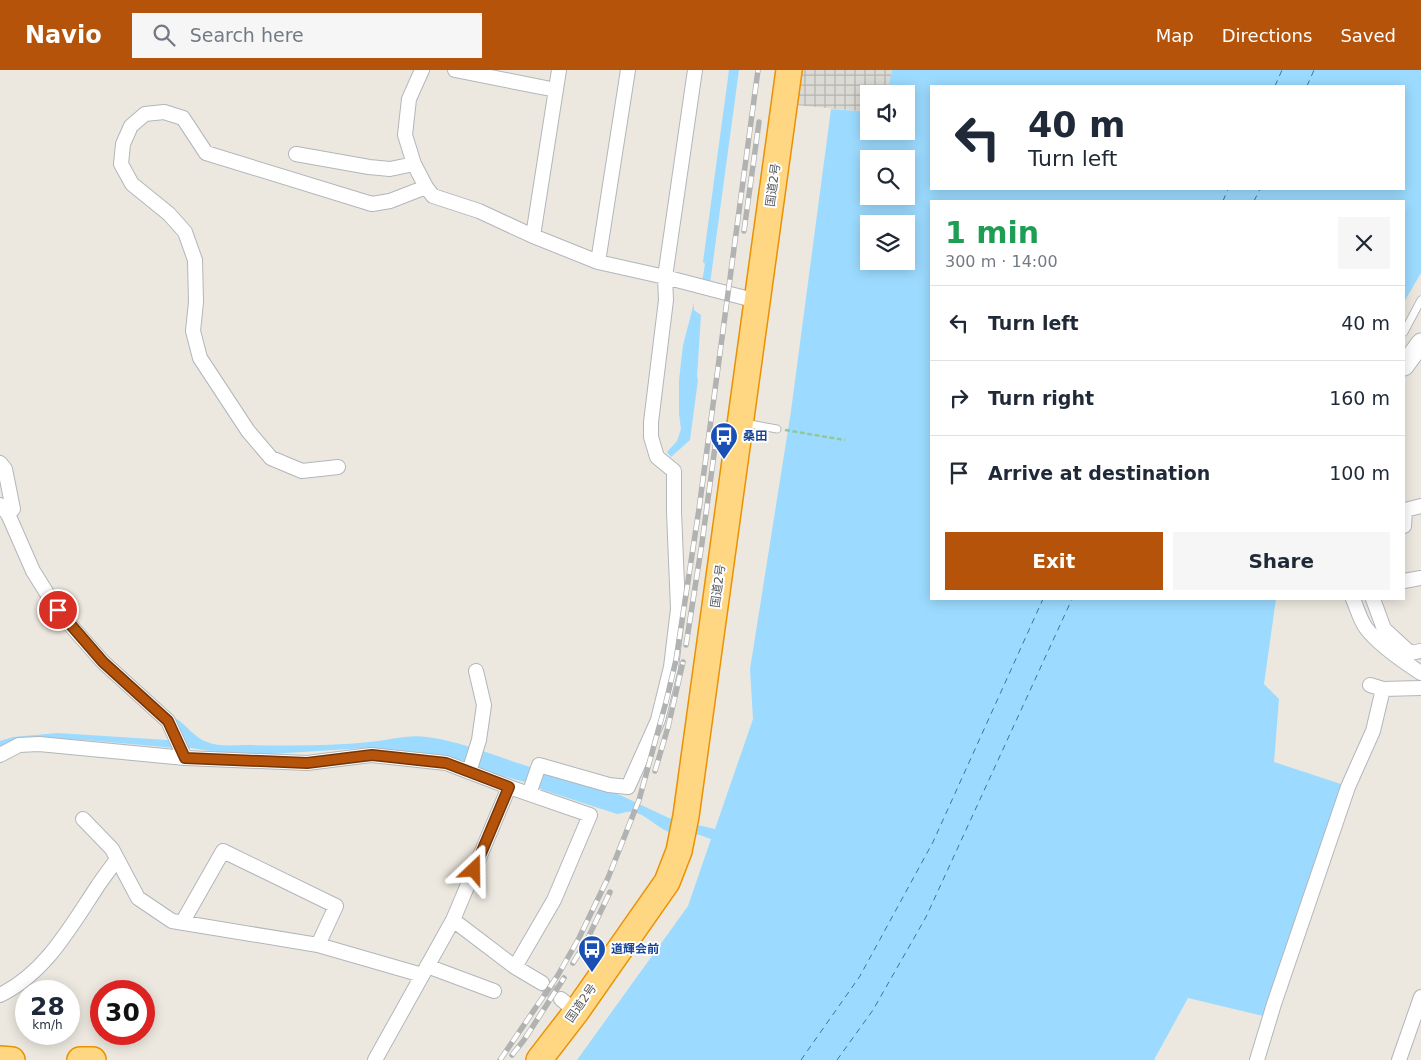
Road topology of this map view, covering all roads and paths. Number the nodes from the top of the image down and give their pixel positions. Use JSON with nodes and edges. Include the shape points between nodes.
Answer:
{"nodes":[{"id":1,"x":422,"y":70,"type":"edge"},
{"id":2,"x":454,"y":70,"type":"edge"},
{"id":3,"x":559,"y":70,"type":"edge"},
{"id":4,"x":628,"y":70,"type":"edge"},
{"id":5,"x":695,"y":70,"type":"edge"},
{"id":6,"x":789,"y":70,"type":"edge"},
{"id":7,"x":556,"y":90,"type":"junction"},
{"id":8,"x":296,"y":154,"type":"dead end"},
{"id":9,"x":414,"y":164,"type":"junction"},
{"id":10,"x":426,"y":188,"type":"junction"},
{"id":11,"x":533,"y":236,"type":"junction"},
{"id":12,"x":598,"y":262,"type":"junction"},
{"id":13,"x":665,"y":277,"type":"junction"},
{"id":14,"x":1421,"y":300,"type":"edge"},
{"id":15,"x":757,"y":301,"type":"junction"},
{"id":16,"x":1405,"y":330,"type":"edge"},
{"id":17,"x":1421,"y":343,"type":"edge"},
{"id":18,"x":1405,"y":365,"type":"edge"},
{"id":19,"x":741,"y":423,"type":"junction"},
{"id":20,"x":777,"y":429,"type":"joint"},
{"id":21,"x":845,"y":440,"type":"dead end"},
{"id":22,"x":0,"y":463,"type":"edge"},
{"id":23,"x":338,"y":467,"type":"dead end"},
{"id":24,"x":1421,"y":506,"type":"edge"},
{"id":25,"x":4,"y":510,"type":"edge"},
{"id":26,"x":1405,"y":510,"type":"edge"},
{"id":27,"x":1421,"y":578,"type":"edge"},
{"id":28,"x":1405,"y":582,"type":"edge"},
{"id":29,"x":1353,"y":600,"type":"edge"},
{"id":30,"x":1373,"y":600,"type":"edge"},
{"id":31,"x":1421,"y":651,"type":"edge"},
{"id":32,"x":476,"y":671,"type":"dead end"},
{"id":33,"x":1421,"y":673,"type":"edge"},
{"id":34,"x":1421,"y":688,"type":"edge"},
{"id":35,"x":181,"y":749,"type":"junction"},
{"id":36,"x":0,"y":755,"type":"edge"},
{"id":37,"x":469,"y":772,"type":"junction"},
{"id":38,"x":509,"y":787,"type":"junction"},
{"id":39,"x":529,"y":794,"type":"junction"},
{"id":40,"x":83,"y":819,"type":"dead end"},
{"id":41,"x":117,"y":859,"type":"junction"},
{"id":42,"x":453,"y":920,"type":"junction"},
{"id":43,"x":182,"y":922,"type":"junction"},
{"id":44,"x":318,"y":944,"type":"junction"},
{"id":45,"x":516,"y":967,"type":"junction"},
{"id":46,"x":425,"y":971,"type":"junction"},
{"id":47,"x":542,"y":983,"type":"tunnel mouth"},
{"id":48,"x":494,"y":991,"type":"dead end"},
{"id":49,"x":0,"y":995,"type":"edge"},
{"id":50,"x":1421,"y":997,"type":"edge"},
{"id":51,"x":0,"y":1059,"type":"edge"},
{"id":52,"x":12,"y":1060,"type":"edge"},
{"id":53,"x":80,"y":1060,"type":"edge"},
{"id":54,"x":93,"y":1060,"type":"edge"},
{"id":55,"x":375,"y":1060,"type":"edge"},
{"id":56,"x":539,"y":1060,"type":"edge"},
{"id":57,"x":1257,"y":1060,"type":"edge"},
{"id":58,"x":1399,"y":1060,"type":"edge"}],
"edges":[{"from":1,"to":9,"type":"street","via":[[409,99],[405,135]]},
{"from":2,"to":7,"type":"street"},
{"from":3,"to":7,"type":"street"},
{"from":4,"to":12,"type":"street"},
{"from":5,"to":13,"type":"street"},
{"from":6,"to":15,"type":"highway","name":"国道2号"},
{"from":7,"to":11,"type":"street"},
{"from":8,"to":9,"type":"street","via":[[390,169]]},
{"from":9,"to":10,"type":"street"},
{"from":10,"to":11,"type":"street","via":[[433,196],[479,211]]},
{"from":10,"to":23,"type":"street","via":[[372,204],[206,153],[183,118],[164,112],[145,114],[132,126],[123,144],[121,164],[132,184],[169,214],[185,232],[195,260],[193,331],[200,358],[248,431],[271,458],[302,471]]},
{"from":11,"to":12,"type":"street"},
{"from":12,"to":13,"type":"street"},
{"from":13,"to":15,"type":"street"},
{"from":13,"to":39,"type":"street","via":[[666,300],[651,422],[651,438],[657,457],[674,471],[678,609],[665,694],[658,720],[628,787],[609,785],[540,764]]},
{"from":14,"to":16,"type":"lane"},
{"from":15,"to":19,"type":"highway","name":"国道2号"},
{"from":17,"to":18,"type":"street"},
{"from":19,"to":20,"type":"lane"},
{"from":19,"to":56,"type":"highway","name":"国道2号","via":[[679,851],[667,882],[569,1006]]},
{"from":20,"to":21,"type":"path"},
{"from":22,"to":25,"type":"street","via":[[5,469],[13,509]]},
{"from":24,"to":26,"type":"street"},
{"from":25,"to":35,"type":"street","via":[[33,571],[58,610],[103,662],[168,721]]},
{"from":27,"to":28,"type":"street"},
{"from":29,"to":33,"type":"street","via":[[1366,627],[1405,663]]},
{"from":30,"to":31,"type":"street","via":[[1384,629],[1410,653]]},
{"from":32,"to":37,"type":"street","via":[[484,705]]},
{"from":34,"to":57,"type":"street","via":[[1376,687],[1373,731],[1348,787]]},
{"from":35,"to":36,"type":"street","via":[[39,744],[19,745]]},
{"from":35,"to":37,"type":"street","via":[[307,763],[372,755],[446,763]]},
{"from":37,"to":38,"type":"street"},
{"from":38,"to":39,"type":"street"},
{"from":38,"to":42,"type":"street"},
{"from":39,"to":45,"type":"street","via":[[590,816],[554,900]]},
{"from":40,"to":41,"type":"street","via":[[112,849]]},
{"from":41,"to":43,"type":"street","via":[[138,898],[172,921]]},
{"from":41,"to":49,"type":"street","via":[[65,937],[33,973]]},
{"from":42,"to":45,"type":"street"},
{"from":42,"to":46,"type":"street"},
{"from":43,"to":44,"type":"street"},
{"from":43,"to":44,"type":"street","via":[[223,851],[336,906]]},
{"from":44,"to":46,"type":"street"},
{"from":45,"to":47,"type":"street"},
{"from":46,"to":48,"type":"street"},
{"from":46,"to":55,"type":"street"},
{"from":50,"to":58,"type":"street"},
{"from":51,"to":52,"type":"highway"},
{"from":53,"to":54,"type":"highway"}]}
